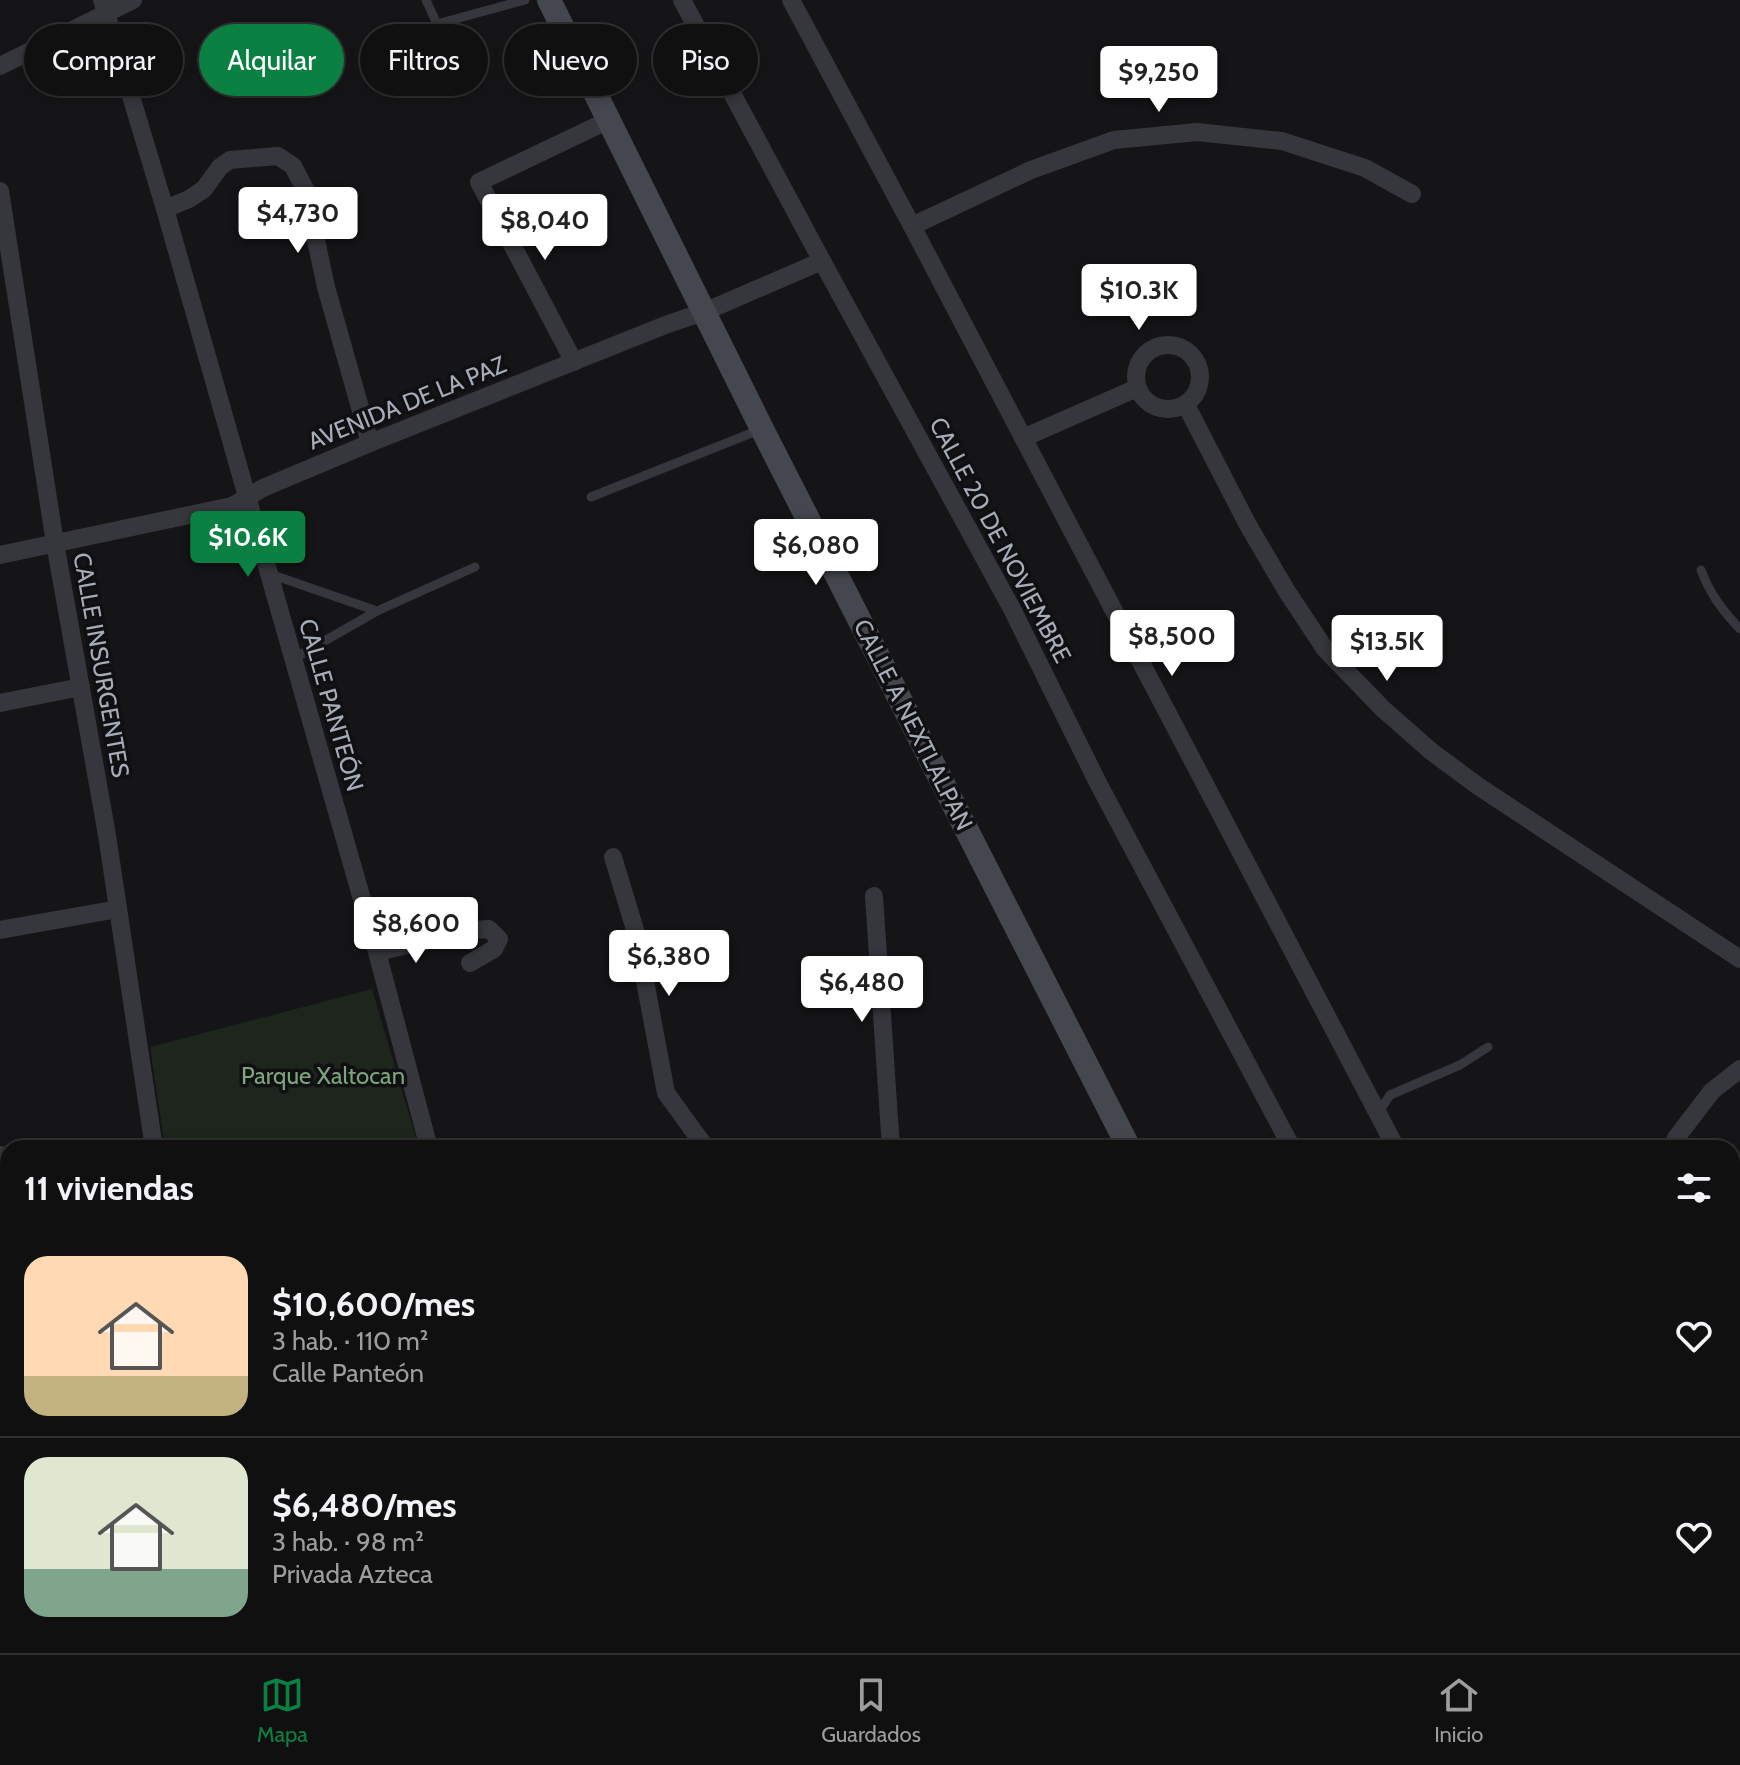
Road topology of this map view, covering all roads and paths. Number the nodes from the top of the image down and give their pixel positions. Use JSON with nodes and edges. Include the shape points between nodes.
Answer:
{"nodes":[{"id":1,"x":133,"y":0,"type":"edge"},
{"id":2,"x":426,"y":0,"type":"edge"},
{"id":3,"x":525,"y":0,"type":"edge"},
{"id":4,"x":549,"y":0,"type":"edge"},
{"id":5,"x":682,"y":0,"type":"edge"},
{"id":6,"x":791,"y":0,"type":"edge"},
{"id":7,"x":496,"y":4,"type":"edge"},
{"id":8,"x":104,"y":7,"type":"edge"},
{"id":9,"x":0,"y":66,"type":"edge"},
{"id":10,"x":609,"y":120,"type":"junction"},
{"id":11,"x":0,"y":191,"type":"edge"},
{"id":12,"x":1412,"y":194,"type":"dead end"},
{"id":13,"x":165,"y":209,"type":"junction"},
{"id":14,"x":912,"y":226,"type":"junction"},
{"id":15,"x":3,"y":235,"type":"edge"},
{"id":16,"x":822,"y":261,"type":"junction"},
{"id":17,"x":704,"y":312,"type":"junction"},
{"id":18,"x":574,"y":362,"type":"junction"},
{"id":19,"x":1137,"y":388,"type":"junction"},
{"id":20,"x":1186,"y":405,"type":"junction"},
{"id":21,"x":762,"y":429,"type":"junction"},
{"id":22,"x":1023,"y":438,"type":"junction"},
{"id":23,"x":370,"y":443,"type":"junction"},
{"id":24,"x":591,"y":497,"type":"dead end"},
{"id":25,"x":247,"y":498,"type":"junction"},
{"id":26,"x":55,"y":543,"type":"junction"},
{"id":27,"x":0,"y":555,"type":"edge"},
{"id":28,"x":475,"y":567,"type":"dead end"},
{"id":29,"x":1701,"y":570,"type":"dead end"},
{"id":30,"x":269,"y":574,"type":"junction"},
{"id":31,"x":377,"y":611,"type":"junction"},
{"id":32,"x":1740,"y":629,"type":"edge"},
{"id":33,"x":293,"y":659,"type":"junction"},
{"id":34,"x":81,"y":687,"type":"junction"},
{"id":35,"x":0,"y":703,"type":"edge"},
{"id":36,"x":613,"y":857,"type":"dead end"},
{"id":37,"x":874,"y":896,"type":"dead end"},
{"id":38,"x":118,"y":909,"type":"junction"},
{"id":39,"x":0,"y":930,"type":"edge"},
{"id":40,"x":377,"y":952,"type":"junction"},
{"id":41,"x":1740,"y":959,"type":"edge"},
{"id":42,"x":470,"y":963,"type":"dead end"},
{"id":43,"x":1488,"y":1047,"type":"dead end"},
{"id":44,"x":1740,"y":1069,"type":"edge"},
{"id":45,"x":1379,"y":1112,"type":"junction"},
{"id":46,"x":153,"y":1140,"type":"edge"},
{"id":47,"x":427,"y":1140,"type":"edge"},
{"id":48,"x":700,"y":1140,"type":"edge"},
{"id":49,"x":890,"y":1140,"type":"edge"},
{"id":50,"x":1125,"y":1140,"type":"edge"},
{"id":51,"x":1288,"y":1140,"type":"edge"},
{"id":52,"x":1392,"y":1140,"type":"edge"},
{"id":53,"x":1675,"y":1140,"type":"edge"}],
"edges":[{"from":1,"to":8,"type":"street"},
{"from":2,"to":7,"type":"lane","via":[[437,24]]},
{"from":3,"to":7,"type":"lane"},
{"from":4,"to":10,"type":"main road","name":"CALLE A NEXTLALPAN"},
{"from":5,"to":16,"type":"street","name":"CALLE 20 DE NOVIEMBRE"},
{"from":6,"to":14,"type":"street"},
{"from":8,"to":9,"type":"street"},
{"from":8,"to":13,"type":"street","name":"CALLE PANTEÓN"},
{"from":10,"to":17,"type":"main road","name":"CALLE A NEXTLALPAN"},
{"from":10,"to":18,"type":"street","via":[[479,182]]},
{"from":11,"to":15,"type":"street","name":"CALLE INSURGENTES"},
{"from":12,"to":14,"type":"street","via":[[1365,168],[1282,141],[1197,132],[1114,140],[1031,170]]},
{"from":13,"to":23,"type":"street","via":[[204,189],[230,160],[278,156],[293,166],[305,189]]},
{"from":13,"to":25,"type":"street","name":"CALLE PANTEÓN"},
{"from":14,"to":22,"type":"street"},
{"from":15,"to":26,"type":"street","name":"CALLE INSURGENTES"},
{"from":16,"to":17,"type":"street","name":"AVENIDA DE LA PAZ"},
{"from":16,"to":51,"type":"street","name":"CALLE 20 DE NOVIEMBRE","via":[[1012,609]]},
{"from":17,"to":18,"type":"street","name":"AVENIDA DE LA PAZ"},
{"from":17,"to":21,"type":"main road","name":"CALLE A NEXTLALPAN"},
{"from":18,"to":23,"type":"street","name":"AVENIDA DE LA PAZ"},
{"from":19,"to":20,"type":"street","via":[[1157,408]]},
{"from":19,"to":20,"type":"street","via":[[1135,374],[1150,349],[1179,346],[1199,366],[1201,381]]},
{"from":19,"to":22,"type":"street"},
{"from":20,"to":41,"type":"street","via":[[1286,590],[1325,649],[1383,709],[1478,786]]},
{"from":21,"to":24,"type":"lane"},
{"from":21,"to":50,"type":"main road","name":"CALLE A NEXTLALPAN"},
{"from":22,"to":45,"type":"street"},
{"from":23,"to":25,"type":"street","name":"AVENIDA DE LA PAZ"},
{"from":25,"to":26,"type":"street","name":"AVENIDA DE LA PAZ","via":[[232,506]]},
{"from":25,"to":30,"type":"street","name":"CALLE PANTEÓN"},
{"from":26,"to":27,"type":"street","name":"AVENIDA DE LA PAZ"},
{"from":26,"to":34,"type":"street","name":"CALLE INSURGENTES"},
{"from":28,"to":31,"type":"lane"},
{"from":29,"to":32,"type":"lane","via":[[1710,593]]},
{"from":30,"to":31,"type":"lane"},
{"from":30,"to":33,"type":"street","name":"CALLE PANTEÓN"},
{"from":31,"to":33,"type":"lane"},
{"from":33,"to":40,"type":"street","name":"CALLE PANTEÓN"},
{"from":34,"to":35,"type":"street"},
{"from":34,"to":38,"type":"street","name":"CALLE INSURGENTES"},
{"from":36,"to":48,"type":"street","via":[[636,933],[666,1093]]},
{"from":37,"to":49,"type":"street"},
{"from":38,"to":39,"type":"street"},
{"from":38,"to":46,"type":"street","name":"CALLE INSURGENTES"},
{"from":40,"to":42,"type":"street","via":[[489,929],[499,939],[494,949]]},
{"from":40,"to":47,"type":"street","name":"CALLE PANTEÓN"},
{"from":43,"to":45,"type":"lane","via":[[1390,1095]]},
{"from":44,"to":53,"type":"street","via":[[1712,1091]]},
{"from":45,"to":52,"type":"street"}]}
